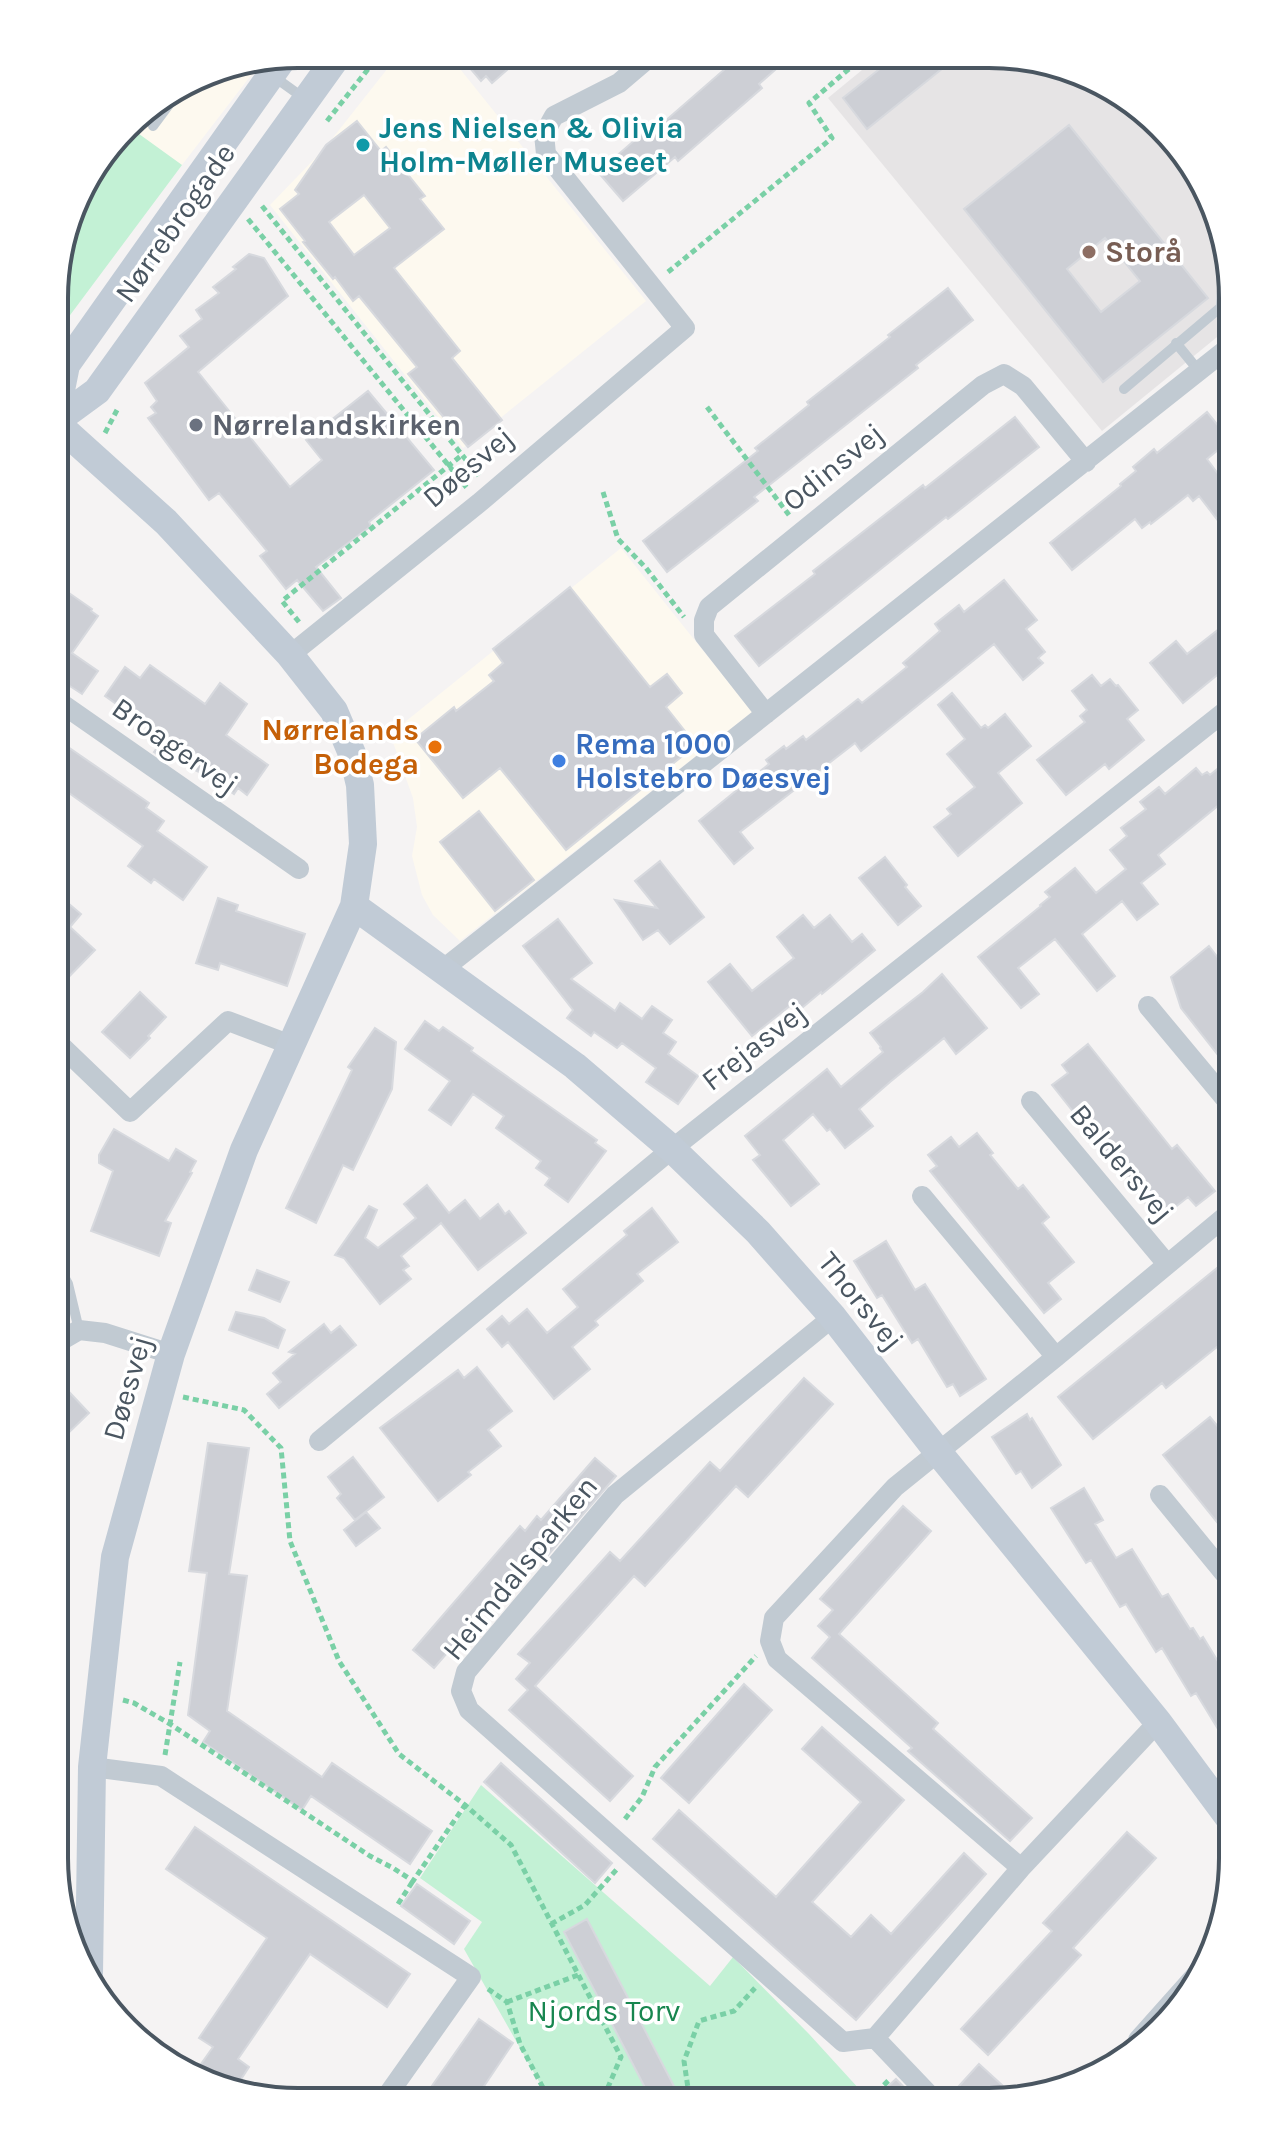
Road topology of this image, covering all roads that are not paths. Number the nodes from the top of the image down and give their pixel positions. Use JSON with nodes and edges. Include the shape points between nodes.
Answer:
{"nodes":[{"id":1,"x":329,"y":68,"type":"edge"},
{"id":2,"x":637,"y":68,"type":"edge"},
{"id":3,"x":266,"y":70,"type":"edge"},
{"id":4,"x":275,"y":70,"type":"edge"},
{"id":5,"x":305,"y":100,"type":"junction"},
{"id":6,"x":163,"y":113,"type":"edge"},
{"id":7,"x":153,"y":126,"type":"dead end"},
{"id":8,"x":1219,"y":309,"type":"edge"},
{"id":9,"x":1176,"y":343,"type":"junction"},
{"id":10,"x":1219,"y":355,"type":"edge"},
{"id":11,"x":68,"y":362,"type":"edge"},
{"id":12,"x":1199,"y":371,"type":"junction"},
{"id":13,"x":1124,"y":389,"type":"dead end"},
{"id":14,"x":68,"y":412,"type":"edge"},
{"id":15,"x":68,"y":431,"type":"edge"},
{"id":16,"x":1086,"y":462,"type":"junction"},
{"id":17,"x":302,"y":647,"type":"junction"},
{"id":18,"x":68,"y":708,"type":"edge"},
{"id":19,"x":766,"y":714,"type":"junction"},
{"id":20,"x":1219,"y":716,"type":"edge"},
{"id":21,"x":299,"y":869,"type":"dead end"},
{"id":22,"x":354,"y":906,"type":"junction"},
{"id":23,"x":442,"y":970,"type":"junction"},
{"id":24,"x":1148,"y":1006,"type":"dead end"},
{"id":25,"x":291,"y":1045,"type":"junction"},
{"id":26,"x":68,"y":1052,"type":"edge"},
{"id":27,"x":1219,"y":1091,"type":"edge"},
{"id":28,"x":1031,"y":1101,"type":"dead end"},
{"id":29,"x":672,"y":1149,"type":"junction"},
{"id":30,"x":922,"y":1196,"type":"dead end"},
{"id":31,"x":1219,"y":1221,"type":"edge"},
{"id":32,"x":1167,"y":1264,"type":"junction"},
{"id":33,"x":68,"y":1284,"type":"edge"},
{"id":34,"x":833,"y":1317,"type":"junction"},
{"id":35,"x":79,"y":1330,"type":"junction"},
{"id":36,"x":68,"y":1336,"type":"edge"},
{"id":37,"x":171,"y":1354,"type":"junction"},
{"id":38,"x":1056,"y":1357,"type":"junction"},
{"id":39,"x":319,"y":1441,"type":"dead end"},
{"id":40,"x":938,"y":1452,"type":"junction"},
{"id":41,"x":1160,"y":1495,"type":"dead end"},
{"id":42,"x":1219,"y":1567,"type":"edge"},
{"id":43,"x":1158,"y":1722,"type":"junction"},
{"id":44,"x":92,"y":1767,"type":"junction"},
{"id":45,"x":1219,"y":1795,"type":"edge"},
{"id":46,"x":1021,"y":1868,"type":"junction"},
{"id":47,"x":89,"y":1953,"type":"edge"},
{"id":48,"x":875,"y":2038,"type":"junction"},
{"id":49,"x":392,"y":2088,"type":"edge"},
{"id":50,"x":923,"y":2088,"type":"edge"}],
"edges":[{"from":1,"to":5,"type":"street","name":"Nørrebrogade"},
{"from":2,"to":17,"type":"street","name":"Døesvej","via":[[619,83],[554,116],[544,134],[546,154],[685,328]]},
{"from":3,"to":11,"type":"street","name":"Nørrebrogade"},
{"from":4,"to":5,"type":"lane"},
{"from":5,"to":14,"type":"street","name":"Nørrebrogade","via":[[97,391]]},
{"from":6,"to":7,"type":"lane"},
{"from":8,"to":9,"type":"lane"},
{"from":9,"to":12,"type":"lane"},
{"from":9,"to":13,"type":"lane"},
{"from":10,"to":12,"type":"street"},
{"from":12,"to":16,"type":"street"},
{"from":15,"to":17,"type":"street","name":"Døesvej"},
{"from":16,"to":19,"type":"street"},
{"from":16,"to":19,"type":"street","name":"Odinsvej","via":[[1023,386],[1004,374],[983,385],[709,607],[704,635]]},
{"from":17,"to":22,"type":"street","name":"Døesvej","via":[[353,756],[360,785],[363,844]]},
{"from":18,"to":21,"type":"street","name":"Broagervej"},
{"from":19,"to":23,"type":"street"},
{"from":20,"to":29,"type":"street","name":"Frejasvej"},
{"from":22,"to":23,"type":"street","name":"Thorsvej"},
{"from":22,"to":25,"type":"street","name":"Døesvej"},
{"from":23,"to":29,"type":"street","name":"Thorsvej","via":[[575,1066]]},
{"from":24,"to":27,"type":"street"},
{"from":25,"to":26,"type":"street","via":[[228,1021],[130,1112]]},
{"from":25,"to":37,"type":"street","name":"Døesvej","via":[[244,1150]]},
{"from":28,"to":32,"type":"street","name":"Baldersvej"},
{"from":29,"to":34,"type":"street","name":"Thorsvej","via":[[758,1232]]},
{"from":29,"to":39,"type":"street","name":"Frejasvej"},
{"from":30,"to":38,"type":"street"},
{"from":31,"to":32,"type":"street","name":"Baldersvej"},
{"from":32,"to":38,"type":"street","name":"Baldersvej"},
{"from":33,"to":35,"type":"lane"},
{"from":34,"to":40,"type":"street","name":"Thorsvej"},
{"from":34,"to":48,"type":"street","name":"Heimdalsparken","via":[[615,1495],[466,1672],[461,1691],[469,1710],[843,2042]]},
{"from":35,"to":36,"type":"street"},
{"from":35,"to":37,"type":"street"},
{"from":37,"to":44,"type":"street","name":"Døesvej","via":[[115,1557]]},
{"from":38,"to":40,"type":"street","name":"Baldersvej"},
{"from":40,"to":43,"type":"street","name":"Thorsvej"},
{"from":40,"to":46,"type":"street","via":[[895,1487],[774,1618],[770,1641],[777,1659]]},
{"from":41,"to":42,"type":"street"},
{"from":43,"to":45,"type":"street","name":"Thorsvej"},
{"from":43,"to":46,"type":"street"},
{"from":44,"to":47,"type":"street","name":"Døesvej"},
{"from":44,"to":49,"type":"street","via":[[161,1776],[471,1977]]},
{"from":46,"to":48,"type":"street"},
{"from":48,"to":50,"type":"street"}]}
